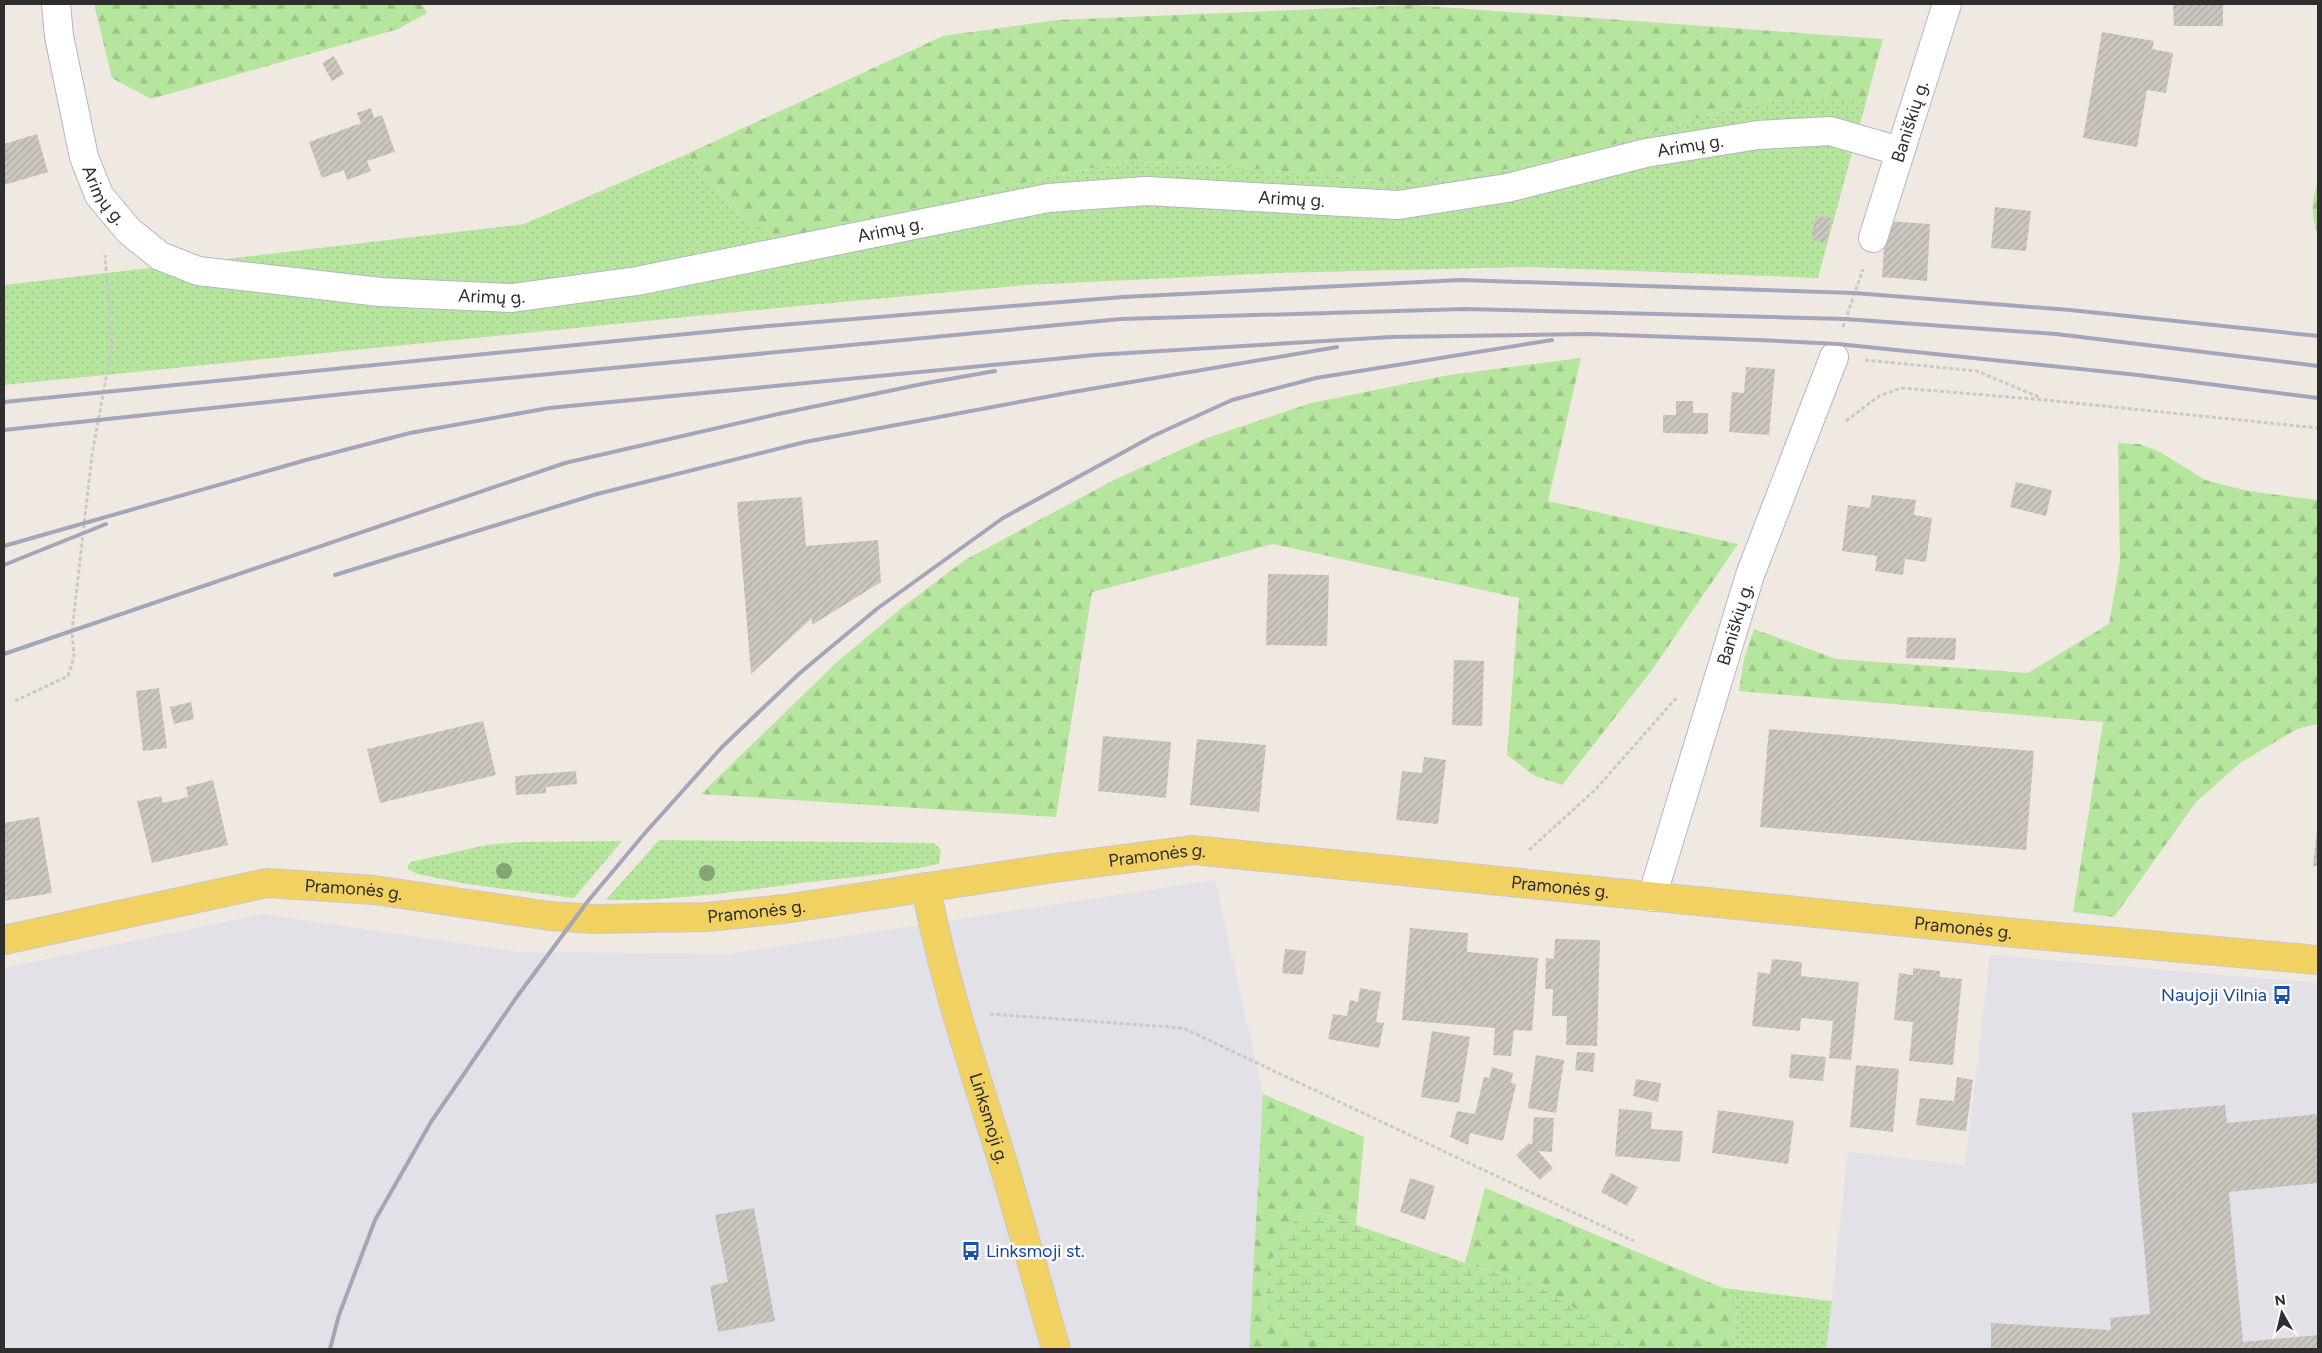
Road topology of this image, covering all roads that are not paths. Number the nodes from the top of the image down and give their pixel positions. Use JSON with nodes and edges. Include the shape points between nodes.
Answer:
{"nodes":[{"id":1,"x":56,"y":4,"type":"edge"},
{"id":2,"x":1947,"y":4,"type":"edge"},
{"id":3,"x":1899,"y":151,"type":"junction"},
{"id":4,"x":1874,"y":238,"type":"road end"},
{"id":5,"x":1834,"y":357,"type":"road end"},
{"id":6,"x":926,"y":886,"type":"junction"},
{"id":7,"x":1652,"y":897,"type":"junction"},
{"id":8,"x":4,"y":940,"type":"edge"},
{"id":9,"x":2318,"y":960,"type":"edge"},
{"id":10,"x":1056,"y":1349,"type":"edge"}],
"edges":[{"from":1,"to":3,"type":"street","name":"Arimų g.","via":[[59,36],[84,157],[99,195],[129,231],[160,256],[198,271],[380,292],[512,298],[627,283],[1048,198],[1147,191],[1398,205],[1507,188],[1646,153],[1758,135],[1830,130]]},
{"from":2,"to":3,"type":"street","name":"Baniškių g."},
{"from":3,"to":4,"type":"street","name":"Baniškių g."},
{"from":5,"to":7,"type":"street","name":"Baniškių g.","via":[[1750,576]]},
{"from":6,"to":7,"type":"main road","name":"Pramonės g.","via":[[1193,850]]},
{"from":6,"to":8,"type":"main road","name":"Pramonės g.","via":[[784,909],[707,917],[594,919],[550,916],[374,890],[267,883]]},
{"from":6,"to":10,"type":"main road","name":"Linksmoji g.","via":[[958,1021]]},
{"from":7,"to":9,"type":"main road","name":"Pramonės g."}]}
